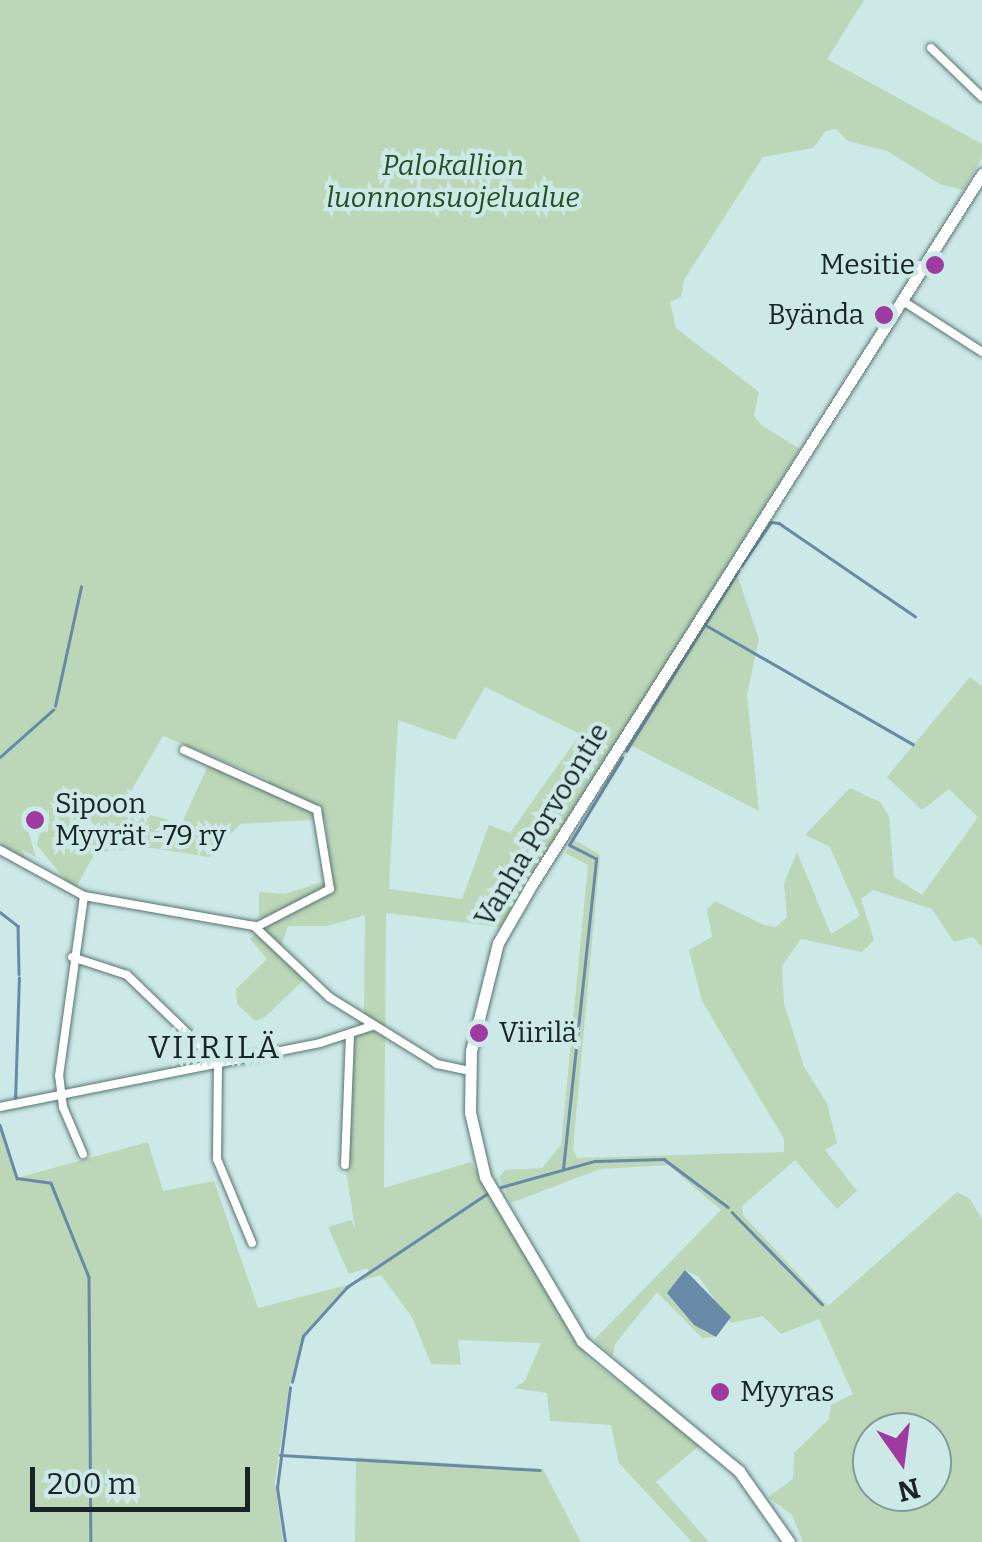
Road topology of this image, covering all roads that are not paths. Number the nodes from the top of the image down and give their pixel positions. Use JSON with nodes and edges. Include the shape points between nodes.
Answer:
{"nodes":[{"id":1,"x":931,"y":48,"type":"dead end"},
{"id":2,"x":982,"y":98,"type":"edge"},
{"id":3,"x":980,"y":183,"type":"edge"},
{"id":4,"x":903,"y":301,"type":"junction"},
{"id":5,"x":982,"y":352,"type":"edge"},
{"id":6,"x":184,"y":750,"type":"dead end"},
{"id":7,"x":0,"y":850,"type":"edge"},
{"id":8,"x":84,"y":896,"type":"junction"},
{"id":9,"x":256,"y":927,"type":"junction"},
{"id":10,"x":72,"y":957,"type":"junction"},
{"id":11,"x":372,"y":1026,"type":"junction"},
{"id":12,"x":350,"y":1034,"type":"junction"},
{"id":13,"x":218,"y":1063,"type":"junction"},
{"id":14,"x":469,"y":1072,"type":"junction"},
{"id":15,"x":61,"y":1096,"type":"junction"},
{"id":16,"x":0,"y":1107,"type":"edge"},
{"id":17,"x":83,"y":1154,"type":"dead end"},
{"id":18,"x":345,"y":1165,"type":"dead end"},
{"id":19,"x":252,"y":1243,"type":"dead end"},
{"id":20,"x":789,"y":1542,"type":"edge"}],
"edges":[{"from":1,"to":2,"type":"street"},
{"from":3,"to":4,"type":"street","name":"Vanha Porvoontie"},
{"from":4,"to":5,"type":"street"},
{"from":4,"to":14,"type":"street","name":"Vanha Porvoontie","via":[[512,918],[483,989]]},
{"from":6,"to":9,"type":"street","via":[[317,810],[330,889]]},
{"from":7,"to":8,"type":"street"},
{"from":8,"to":9,"type":"street"},
{"from":8,"to":10,"type":"street"},
{"from":9,"to":11,"type":"street","via":[[324,994]]},
{"from":10,"to":13,"type":"street","via":[[126,974]]},
{"from":10,"to":15,"type":"street"},
{"from":11,"to":12,"type":"street"},
{"from":11,"to":14,"type":"street","via":[[436,1064]]},
{"from":12,"to":13,"type":"street"},
{"from":12,"to":18,"type":"street"},
{"from":13,"to":15,"type":"street"},
{"from":13,"to":19,"type":"street","via":[[217,1160]]},
{"from":14,"to":20,"type":"street","name":"Vanha Porvoontie","via":[[485,1177],[582,1341],[739,1471]]},
{"from":15,"to":16,"type":"street"},
{"from":15,"to":17,"type":"street"}]}
